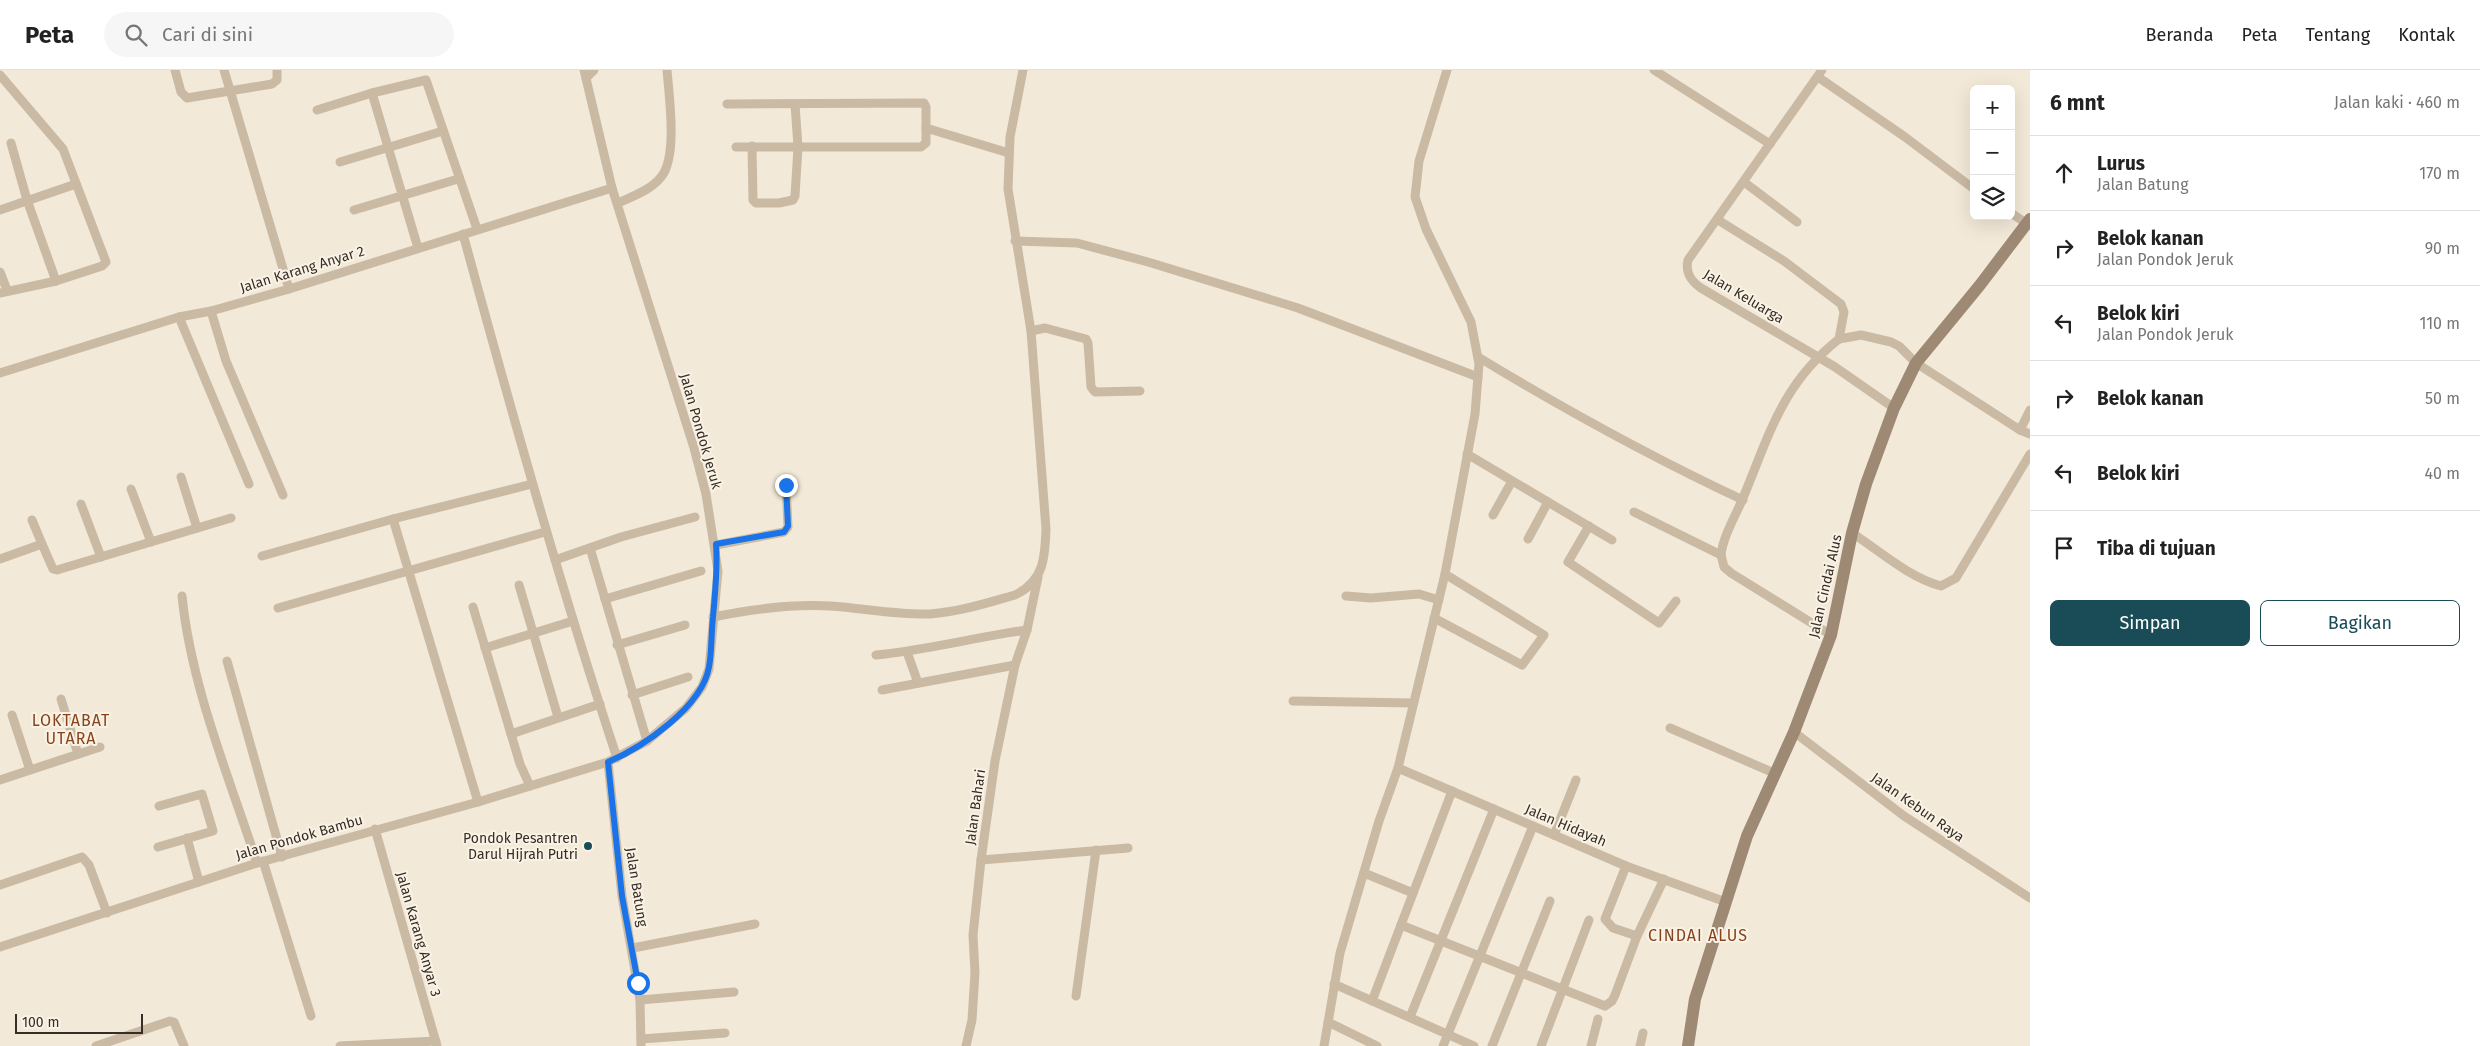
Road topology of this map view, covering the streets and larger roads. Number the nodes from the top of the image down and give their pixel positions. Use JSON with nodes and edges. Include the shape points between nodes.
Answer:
{"nodes":[{"id":1,"x":175,"y":70,"type":"edge"},
{"id":2,"x":224,"y":70,"type":"edge"},
{"id":3,"x":277,"y":70,"type":"edge"},
{"id":4,"x":594,"y":70,"type":"edge"},
{"id":5,"x":667,"y":70,"type":"edge"},
{"id":6,"x":1023,"y":70,"type":"edge"},
{"id":7,"x":1447,"y":70,"type":"edge"},
{"id":8,"x":1654,"y":70,"type":"edge"},
{"id":9,"x":1820,"y":73,"type":"edge"},
{"id":10,"x":585,"y":74,"type":"edge"},
{"id":11,"x":0,"y":75,"type":"edge"},
{"id":12,"x":229,"y":90,"type":"junction"},
{"id":13,"x":372,"y":93,"type":"junction"},
{"id":14,"x":728,"y":104,"type":"dead end"},
{"id":15,"x":795,"y":104,"type":"junction"},
{"id":16,"x":317,"y":110,"type":"dead end"},
{"id":17,"x":926,"y":128,"type":"junction"},
{"id":18,"x":442,"y":132,"type":"junction"},
{"id":19,"x":11,"y":143,"type":"dead end"},
{"id":20,"x":1770,"y":144,"type":"junction"},
{"id":21,"x":752,"y":146,"type":"junction"},
{"id":22,"x":388,"y":147,"type":"junction"},
{"id":23,"x":736,"y":147,"type":"dead end"},
{"id":24,"x":798,"y":147,"type":"junction"},
{"id":25,"x":1009,"y":153,"type":"junction"},
{"id":26,"x":340,"y":162,"type":"dead end"},
{"id":27,"x":458,"y":179,"type":"junction"},
{"id":28,"x":1744,"y":182,"type":"junction"},
{"id":29,"x":76,"y":184,"type":"junction"},
{"id":30,"x":1970,"y":186,"type":"edge"},
{"id":31,"x":612,"y":188,"type":"junction"},
{"id":32,"x":403,"y":196,"type":"junction"},
{"id":33,"x":28,"y":200,"type":"junction"},
{"id":34,"x":618,"y":203,"type":"junction"},
{"id":35,"x":0,"y":210,"type":"edge"},
{"id":36,"x":354,"y":210,"type":"dead end"},
{"id":37,"x":2015,"y":215,"type":"edge"},
{"id":38,"x":1718,"y":220,"type":"junction"},
{"id":39,"x":2028,"y":221,"type":"edge"},
{"id":40,"x":1797,"y":222,"type":"dead end"},
{"id":41,"x":477,"y":229,"type":"junction"},
{"id":42,"x":464,"y":234,"type":"junction"},
{"id":43,"x":1015,"y":241,"type":"junction"},
{"id":44,"x":418,"y":248,"type":"junction"},
{"id":45,"x":0,"y":272,"type":"edge"},
{"id":46,"x":56,"y":281,"type":"junction"},
{"id":47,"x":289,"y":289,"type":"junction"},
{"id":48,"x":4,"y":292,"type":"edge"},
{"id":49,"x":211,"y":311,"type":"junction"},
{"id":50,"x":179,"y":317,"type":"junction"},
{"id":51,"x":1031,"y":330,"type":"junction"},
{"id":52,"x":1839,"y":339,"type":"junction"},
{"id":53,"x":1817,"y":356,"type":"junction"},
{"id":54,"x":1478,"y":357,"type":"junction"},
{"id":55,"x":1916,"y":363,"type":"junction"},
{"id":56,"x":0,"y":373,"type":"edge"},
{"id":57,"x":1478,"y":377,"type":"junction"},
{"id":58,"x":1140,"y":391,"type":"dead end"},
{"id":59,"x":1894,"y":408,"type":"junction"},
{"id":60,"x":2030,"y":410,"type":"edge"},
{"id":61,"x":2020,"y":430,"type":"junction"},
{"id":62,"x":2030,"y":434,"type":"edge"},
{"id":63,"x":1467,"y":454,"type":"junction"},
{"id":64,"x":2030,"y":454,"type":"edge"},
{"id":65,"x":181,"y":478,"type":"dead end"},
{"id":66,"x":1512,"y":481,"type":"junction"},
{"id":67,"x":249,"y":484,"type":"dead end"},
{"id":68,"x":532,"y":484,"type":"junction"},
{"id":69,"x":786,"y":485,"type":"dead end"},
{"id":70,"x":131,"y":489,"type":"dead end"},
{"id":71,"x":283,"y":495,"type":"dead end"},
{"id":72,"x":1743,"y":500,"type":"junction"},
{"id":73,"x":1548,"y":502,"type":"junction"},
{"id":74,"x":81,"y":504,"type":"dead end"},
{"id":75,"x":1634,"y":512,"type":"dead end"},
{"id":76,"x":1492,"y":514,"type":"dead end"},
{"id":77,"x":694,"y":517,"type":"dead end"},
{"id":78,"x":231,"y":518,"type":"dead end"},
{"id":79,"x":394,"y":519,"type":"junction"},
{"id":80,"x":32,"y":520,"type":"dead end"},
{"id":81,"x":1589,"y":526,"type":"junction"},
{"id":82,"x":197,"y":528,"type":"junction"},
{"id":83,"x":545,"y":532,"type":"junction"},
{"id":84,"x":1852,"y":533,"type":"junction"},
{"id":85,"x":1528,"y":539,"type":"dead end"},
{"id":86,"x":1612,"y":540,"type":"dead end"},
{"id":87,"x":150,"y":542,"type":"junction"},
{"id":88,"x":42,"y":544,"type":"junction"},
{"id":89,"x":716,"y":544,"type":"junction"},
{"id":90,"x":590,"y":548,"type":"junction"},
{"id":91,"x":1721,"y":555,"type":"junction"},
{"id":92,"x":262,"y":556,"type":"dead end"},
{"id":93,"x":101,"y":557,"type":"junction"},
{"id":94,"x":0,"y":559,"type":"edge"},
{"id":95,"x":555,"y":560,"type":"junction"},
{"id":96,"x":408,"y":570,"type":"junction"},
{"id":97,"x":701,"y":571,"type":"dead end"},
{"id":98,"x":1445,"y":574,"type":"junction"},
{"id":99,"x":1038,"y":576,"type":"junction"},
{"id":100,"x":519,"y":585,"type":"dead end"},
{"id":101,"x":182,"y":596,"type":"dead end"},
{"id":102,"x":1346,"y":596,"type":"dead end"},
{"id":103,"x":605,"y":599,"type":"junction"},
{"id":104,"x":1439,"y":600,"type":"junction"},
{"id":105,"x":1676,"y":601,"type":"dead end"},
{"id":106,"x":473,"y":607,"type":"dead end"},
{"id":107,"x":278,"y":608,"type":"dead end"},
{"id":108,"x":713,"y":618,"type":"junction"},
{"id":109,"x":1434,"y":618,"type":"junction"},
{"id":110,"x":573,"y":621,"type":"junction"},
{"id":111,"x":685,"y":625,"type":"dead end"},
{"id":112,"x":1027,"y":630,"type":"junction"},
{"id":113,"x":531,"y":633,"type":"junction"},
{"id":114,"x":1831,"y":635,"type":"junction"},
{"id":115,"x":617,"y":645,"type":"junction"},
{"id":116,"x":485,"y":648,"type":"junction"},
{"id":117,"x":907,"y":652,"type":"junction"},
{"id":118,"x":876,"y":655,"type":"dead end"},
{"id":119,"x":226,"y":661,"type":"dead end"},
{"id":120,"x":1015,"y":665,"type":"junction"},
{"id":121,"x":688,"y":677,"type":"dead end"},
{"id":122,"x":918,"y":684,"type":"junction"},
{"id":123,"x":882,"y":690,"type":"dead end"},
{"id":124,"x":632,"y":695,"type":"junction"},
{"id":125,"x":60,"y":699,"type":"dead end"},
{"id":126,"x":1294,"y":701,"type":"dead end"},
{"id":127,"x":1413,"y":703,"type":"junction"},
{"id":128,"x":600,"y":704,"type":"junction"},
{"id":129,"x":12,"y":715,"type":"dead end"},
{"id":130,"x":558,"y":718,"type":"junction"},
{"id":131,"x":1670,"y":728,"type":"dead end"},
{"id":132,"x":1794,"y":732,"type":"junction"},
{"id":133,"x":511,"y":734,"type":"junction"},
{"id":134,"x":647,"y":741,"type":"junction"},
{"id":135,"x":100,"y":747,"type":"dead end"},
{"id":136,"x":78,"y":754,"type":"junction"},
{"id":137,"x":617,"y":758,"type":"junction"},
{"id":138,"x":608,"y":762,"type":"junction"},
{"id":139,"x":1398,"y":768,"type":"junction"},
{"id":140,"x":30,"y":770,"type":"junction"},
{"id":141,"x":1774,"y":773,"type":"junction"},
{"id":142,"x":0,"y":780,"type":"edge"},
{"id":143,"x":1576,"y":780,"type":"dead end"},
{"id":144,"x":530,"y":786,"type":"junction"},
{"id":145,"x":1452,"y":791,"type":"junction"},
{"id":146,"x":478,"y":802,"type":"junction"},
{"id":147,"x":159,"y":806,"type":"dead end"},
{"id":148,"x":1494,"y":809,"type":"junction"},
{"id":149,"x":1533,"y":826,"type":"junction"},
{"id":150,"x":376,"y":830,"type":"junction"},
{"id":151,"x":1554,"y":835,"type":"junction"},
{"id":152,"x":187,"y":838,"type":"junction"},
{"id":153,"x":158,"y":846,"type":"dead end"},
{"id":154,"x":1128,"y":848,"type":"dead end"},
{"id":155,"x":1096,"y":850,"type":"junction"},
{"id":156,"x":282,"y":857,"type":"junction"},
{"id":157,"x":981,"y":860,"type":"junction"},
{"id":158,"x":260,"y":862,"type":"junction"},
{"id":159,"x":1626,"y":866,"type":"junction"},
{"id":160,"x":1364,"y":873,"type":"junction"},
{"id":161,"x":1664,"y":879,"type":"junction"},
{"id":162,"x":199,"y":882,"type":"junction"},
{"id":163,"x":0,"y":885,"type":"edge"},
{"id":164,"x":1413,"y":893,"type":"junction"},
{"id":165,"x":2030,"y":898,"type":"edge"},
{"id":166,"x":1550,"y":901,"type":"dead end"},
{"id":167,"x":1726,"y":902,"type":"junction"},
{"id":168,"x":107,"y":913,"type":"junction"},
{"id":169,"x":1589,"y":920,"type":"dead end"},
{"id":170,"x":755,"y":924,"type":"dead end"},
{"id":171,"x":1401,"y":925,"type":"junction"},
{"id":172,"x":1638,"y":936,"type":"junction"},
{"id":173,"x":1441,"y":939,"type":"junction"},
{"id":174,"x":0,"y":946,"type":"edge"},
{"id":175,"x":633,"y":948,"type":"junction"},
{"id":176,"x":1481,"y":955,"type":"junction"},
{"id":177,"x":1522,"y":972,"type":"junction"},
{"id":178,"x":1334,"y":984,"type":"junction"},
{"id":179,"x":1563,"y":989,"type":"junction"},
{"id":180,"x":734,"y":992,"type":"dead end"},
{"id":181,"x":1076,"y":996,"type":"dead end"},
{"id":182,"x":640,"y":1000,"type":"junction"},
{"id":183,"x":1372,"y":1001,"type":"junction"},
{"id":184,"x":311,"y":1016,"type":"dead end"},
{"id":185,"x":1410,"y":1018,"type":"junction"},
{"id":186,"x":1598,"y":1019,"type":"dead end"},
{"id":187,"x":1328,"y":1022,"type":"junction"},
{"id":188,"x":725,"y":1033,"type":"dead end"},
{"id":189,"x":1643,"y":1033,"type":"dead end"},
{"id":190,"x":1448,"y":1034,"type":"junction"},
{"id":191,"x":641,"y":1042,"type":"edge"},
{"id":192,"x":436,"y":1044,"type":"edge"},
{"id":193,"x":102,"y":1045,"type":"edge"},
{"id":194,"x":184,"y":1046,"type":"edge"},
{"id":195,"x":340,"y":1046,"type":"edge"},
{"id":196,"x":966,"y":1046,"type":"edge"},
{"id":197,"x":1324,"y":1046,"type":"edge"},
{"id":198,"x":1377,"y":1046,"type":"edge"},
{"id":199,"x":1443,"y":1046,"type":"edge"},
{"id":200,"x":1474,"y":1046,"type":"edge"},
{"id":201,"x":1492,"y":1046,"type":"edge"},
{"id":202,"x":1541,"y":1046,"type":"edge"},
{"id":203,"x":1592,"y":1046,"type":"edge"},
{"id":204,"x":1640,"y":1046,"type":"edge"},
{"id":205,"x":1688,"y":1046,"type":"edge"}],
"edges":[{"from":1,"to":12,"type":"street","via":[[184,97]]},
{"from":2,"to":12,"type":"street"},
{"from":3,"to":12,"type":"street","via":[[277,80],[272,84]]},
{"from":4,"to":10,"type":"street"},
{"from":5,"to":34,"type":"street","via":[[669,161],[662,176],[650,187]]},
{"from":6,"to":25,"type":"street","name":"Jalan Bahari"},
{"from":7,"to":54,"type":"street","via":[[1419,161],[1415,197],[1426,229],[1471,322]]},
{"from":8,"to":20,"type":"street"},
{"from":9,"to":20,"type":"street","name":"Jalan Keluarga"},
{"from":9,"to":30,"type":"street"},
{"from":10,"to":31,"type":"street","name":"Jalan Pondok Jeruk"},
{"from":11,"to":29,"type":"street","via":[[63,149]]},
{"from":12,"to":47,"type":"street"},
{"from":13,"to":16,"type":"street"},
{"from":13,"to":18,"type":"street","via":[[426,80]]},
{"from":13,"to":22,"type":"street"},
{"from":14,"to":15,"type":"street"},
{"from":15,"to":17,"type":"street","via":[[924,104]]},
{"from":15,"to":24,"type":"street"},
{"from":17,"to":24,"type":"street","via":[[926,143],[921,147]]},
{"from":17,"to":25,"type":"street"},
{"from":18,"to":22,"type":"street"},
{"from":18,"to":27,"type":"street"},
{"from":19,"to":33,"type":"street"},
{"from":20,"to":28,"type":"street","name":"Jalan Keluarga"},
{"from":21,"to":23,"type":"street"},
{"from":21,"to":24,"type":"street"},
{"from":21,"to":24,"type":"street","via":[[752,196],[756,202],[779,203],[793,200],[795,196]]},
{"from":22,"to":26,"type":"street"},
{"from":22,"to":32,"type":"street"},
{"from":25,"to":43,"type":"street","name":"Jalan Bahari","via":[[1009,196]]},
{"from":27,"to":32,"type":"street"},
{"from":27,"to":41,"type":"street"},
{"from":28,"to":38,"type":"street","name":"Jalan Keluarga"},
{"from":28,"to":40,"type":"street"},
{"from":29,"to":33,"type":"street"},
{"from":29,"to":46,"type":"street","via":[[106,262]]},
{"from":31,"to":34,"type":"street","name":"Jalan Pondok Jeruk"},
{"from":31,"to":41,"type":"street","name":"Jalan Karang Anyar 2"},
{"from":32,"to":36,"type":"street"},
{"from":32,"to":44,"type":"street"},
{"from":33,"to":35,"type":"street"},
{"from":33,"to":46,"type":"street"},
{"from":34,"to":89,"type":"street","name":"Jalan Pondok Jeruk","via":[[694,448]]},
{"from":37,"to":39,"type":"street"},
{"from":38,"to":52,"type":"street","via":[[1784,261],[1841,304],[1844,312]]},
{"from":38,"to":53,"type":"street","name":"Jalan Keluarga","via":[[1688,260],[1688,272],[1693,282]]},
{"from":39,"to":55,"type":"street","name":"Jalan Cindai Alus"},
{"from":41,"to":42,"type":"street","name":"Jalan Karang Anyar 2"},
{"from":42,"to":44,"type":"street","name":"Jalan Karang Anyar 2"},
{"from":42,"to":68,"type":"street"},
{"from":43,"to":51,"type":"street","name":"Jalan Bahari"},
{"from":43,"to":57,"type":"street","via":[[1078,244],[1148,262],[1298,308]]},
{"from":44,"to":47,"type":"street","name":"Jalan Karang Anyar 2"},
{"from":45,"to":48,"type":"street"},
{"from":46,"to":48,"type":"street"},
{"from":47,"to":49,"type":"street","name":"Jalan Karang Anyar 2"},
{"from":49,"to":50,"type":"street","name":"Jalan Karang Anyar 2"},
{"from":49,"to":71,"type":"street","via":[[226,361]]},
{"from":50,"to":56,"type":"street","name":"Jalan Karang Anyar 2"},
{"from":50,"to":67,"type":"street"},
{"from":51,"to":58,"type":"street","via":[[1045,328],[1086,339],[1093,390]]},
{"from":51,"to":99,"type":"street","name":"Jalan Bahari","via":[[1046,529],[1044,562]]},
{"from":52,"to":53,"type":"street"},
{"from":52,"to":55,"type":"street","via":[[1872,336],[1899,346]]},
{"from":53,"to":59,"type":"street","name":"Jalan Keluarga"},
{"from":53,"to":72,"type":"street","via":[[1798,379],[1776,416]]},
{"from":54,"to":57,"type":"street"},
{"from":54,"to":72,"type":"street","via":[[1560,407]]},
{"from":55,"to":59,"type":"street","name":"Jalan Cindai Alus"},
{"from":55,"to":61,"type":"street"},
{"from":57,"to":63,"type":"street"},
{"from":59,"to":84,"type":"street","name":"Jalan Cindai Alus"},
{"from":60,"to":61,"type":"street"},
{"from":61,"to":62,"type":"street"},
{"from":63,"to":66,"type":"street"},
{"from":63,"to":98,"type":"street"},
{"from":64,"to":84,"type":"street","via":[[1956,578],[1941,586],[1910,573]]},
{"from":65,"to":82,"type":"street"},
{"from":66,"to":73,"type":"street"},
{"from":66,"to":76,"type":"street"},
{"from":68,"to":79,"type":"street"},
{"from":68,"to":83,"type":"street"},
{"from":69,"to":89,"type":"street","via":[[788,526],[784,532]]},
{"from":70,"to":87,"type":"street"},
{"from":72,"to":91,"type":"street"},
{"from":73,"to":81,"type":"street"},
{"from":73,"to":85,"type":"street"},
{"from":74,"to":93,"type":"street"},
{"from":75,"to":91,"type":"street"},
{"from":77,"to":90,"type":"street"},
{"from":78,"to":82,"type":"street"},
{"from":79,"to":92,"type":"street"},
{"from":79,"to":96,"type":"street"},
{"from":80,"to":88,"type":"street"},
{"from":81,"to":86,"type":"street"},
{"from":81,"to":105,"type":"street","via":[[1568,562],[1659,623]]},
{"from":82,"to":87,"type":"street"},
{"from":83,"to":95,"type":"street"},
{"from":83,"to":96,"type":"street"},
{"from":84,"to":114,"type":"street","name":"Jalan Cindai Alus"},
{"from":87,"to":93,"type":"street"},
{"from":88,"to":93,"type":"street","via":[[54,571]]},
{"from":88,"to":94,"type":"street"},
{"from":89,"to":108,"type":"street","name":"Jalan Pondok Jeruk","via":[[718,570]]},
{"from":90,"to":95,"type":"street"},
{"from":90,"to":103,"type":"street"},
{"from":91,"to":114,"type":"street","via":[[1724,567],[1731,573]]},
{"from":95,"to":110,"type":"street"},
{"from":96,"to":107,"type":"street"},
{"from":96,"to":146,"type":"street"},
{"from":97,"to":103,"type":"street"},
{"from":98,"to":104,"type":"street"},
{"from":98,"to":109,"type":"street","via":[[1544,635],[1522,665]]},
{"from":99,"to":108,"type":"street","via":[[1015,595],[942,612],[896,613],[799,606],[760,608]]},
{"from":99,"to":112,"type":"street","name":"Jalan Bahari"},
{"from":100,"to":113,"type":"street"},
{"from":101,"to":158,"type":"street","via":[[186,632],[202,693]]},
{"from":102,"to":104,"type":"street","via":[[1371,598],[1419,594]]},
{"from":103,"to":115,"type":"street"},
{"from":104,"to":109,"type":"street"},
{"from":106,"to":116,"type":"street"},
{"from":108,"to":134,"type":"street","name":"Jalan Pondok Jeruk","via":[[709,668],[702,687],[686,708]]},
{"from":109,"to":127,"type":"street"},
{"from":110,"to":113,"type":"street"},
{"from":110,"to":128,"type":"street"},
{"from":111,"to":115,"type":"street"},
{"from":112,"to":117,"type":"street"},
{"from":112,"to":120,"type":"street","name":"Jalan Bahari"},
{"from":113,"to":116,"type":"street"},
{"from":113,"to":130,"type":"street"},
{"from":114,"to":132,"type":"street","name":"Jalan Cindai Alus"},
{"from":115,"to":124,"type":"street"},
{"from":116,"to":133,"type":"street"},
{"from":117,"to":118,"type":"street"},
{"from":117,"to":122,"type":"street"},
{"from":119,"to":156,"type":"street"},
{"from":120,"to":122,"type":"street"},
{"from":120,"to":157,"type":"street","name":"Jalan Bahari","via":[[995,762]]},
{"from":121,"to":124,"type":"street"},
{"from":122,"to":123,"type":"street"},
{"from":124,"to":134,"type":"street"},
{"from":125,"to":136,"type":"street"},
{"from":126,"to":127,"type":"street"},
{"from":127,"to":139,"type":"street"},
{"from":128,"to":130,"type":"street"},
{"from":128,"to":137,"type":"street"},
{"from":129,"to":140,"type":"street"},
{"from":130,"to":133,"type":"street"},
{"from":131,"to":141,"type":"street"},
{"from":132,"to":141,"type":"street","name":"Jalan Cindai Alus"},
{"from":132,"to":165,"type":"street","name":"Jalan Kebun Raya","via":[[1904,816]]},
{"from":133,"to":144,"type":"street"},
{"from":134,"to":137,"type":"street","name":"Jalan Pondok Jeruk"},
{"from":135,"to":136,"type":"street"},
{"from":136,"to":140,"type":"street"},
{"from":137,"to":138,"type":"street","name":"Jalan Pondok Jeruk"},
{"from":138,"to":144,"type":"street","name":"Jalan Pondok Bambu"},
{"from":138,"to":175,"type":"street","name":"Jalan Batung","via":[[622,896]]},
{"from":139,"to":145,"type":"street","name":"Jalan Hidayah"},
{"from":139,"to":160,"type":"street"},
{"from":140,"to":142,"type":"street"},
{"from":141,"to":167,"type":"street","name":"Jalan Cindai Alus","via":[[1747,836]]},
{"from":143,"to":151,"type":"street"},
{"from":144,"to":146,"type":"street","name":"Jalan Pondok Bambu"},
{"from":145,"to":148,"type":"street","name":"Jalan Hidayah"},
{"from":145,"to":164,"type":"street"},
{"from":146,"to":150,"type":"street","name":"Jalan Pondok Bambu"},
{"from":147,"to":152,"type":"street","via":[[202,794],[213,831]]},
{"from":148,"to":149,"type":"street","name":"Jalan Hidayah"},
{"from":148,"to":173,"type":"street"},
{"from":149,"to":151,"type":"street","name":"Jalan Hidayah"},
{"from":149,"to":176,"type":"street"},
{"from":150,"to":156,"type":"street","name":"Jalan Pondok Bambu"},
{"from":150,"to":192,"type":"street","name":"Jalan Karang Anyar 3"},
{"from":151,"to":159,"type":"street","name":"Jalan Hidayah"},
{"from":152,"to":153,"type":"street"},
{"from":152,"to":162,"type":"street"},
{"from":154,"to":155,"type":"street"},
{"from":155,"to":157,"type":"street"},
{"from":155,"to":181,"type":"street"},
{"from":156,"to":158,"type":"street","name":"Jalan Pondok Bambu"},
{"from":157,"to":196,"type":"street","name":"Jalan Bahari","via":[[973,935],[972,1020]]},
{"from":158,"to":162,"type":"street","name":"Jalan Pondok Bambu"},
{"from":158,"to":184,"type":"street"},
{"from":159,"to":161,"type":"street","name":"Jalan Hidayah"},
{"from":159,"to":172,"type":"street","via":[[1605,919],[1612,928]]},
{"from":160,"to":164,"type":"street"},
{"from":160,"to":178,"type":"street"},
{"from":161,"to":167,"type":"street","name":"Jalan Hidayah"},
{"from":161,"to":172,"type":"street"},
{"from":162,"to":168,"type":"street","name":"Jalan Pondok Bambu"},
{"from":163,"to":168,"type":"street","via":[[82,857],[89,865]]},
{"from":164,"to":171,"type":"street"},
{"from":166,"to":177,"type":"street"},
{"from":167,"to":205,"type":"street","name":"Jalan Cindai Alus","via":[[1695,999]]},
{"from":168,"to":174,"type":"street","name":"Jalan Pondok Bambu"},
{"from":169,"to":179,"type":"street"},
{"from":170,"to":175,"type":"street"},
{"from":171,"to":173,"type":"street"},
{"from":171,"to":183,"type":"street"},
{"from":172,"to":179,"type":"street","via":[[1615,995],[1608,1004],[1601,1005]]},
{"from":173,"to":176,"type":"street"},
{"from":173,"to":185,"type":"street"},
{"from":175,"to":182,"type":"street","name":"Jalan Batung"},
{"from":176,"to":177,"type":"street"},
{"from":176,"to":190,"type":"street"},
{"from":177,"to":179,"type":"street"},
{"from":177,"to":201,"type":"street"},
{"from":178,"to":183,"type":"street"},
{"from":178,"to":187,"type":"street"},
{"from":179,"to":202,"type":"street"},
{"from":180,"to":182,"type":"street"},
{"from":182,"to":191,"type":"street","name":"Jalan Batung"},
{"from":183,"to":185,"type":"street"},
{"from":185,"to":190,"type":"street"},
{"from":186,"to":203,"type":"street"},
{"from":187,"to":197,"type":"street"},
{"from":187,"to":198,"type":"street"},
{"from":188,"to":191,"type":"street"},
{"from":189,"to":204,"type":"street"},
{"from":190,"to":199,"type":"street"},
{"from":190,"to":200,"type":"street"},
{"from":192,"to":195,"type":"street"},
{"from":193,"to":194,"type":"street","via":[[174,1022]]}]}
